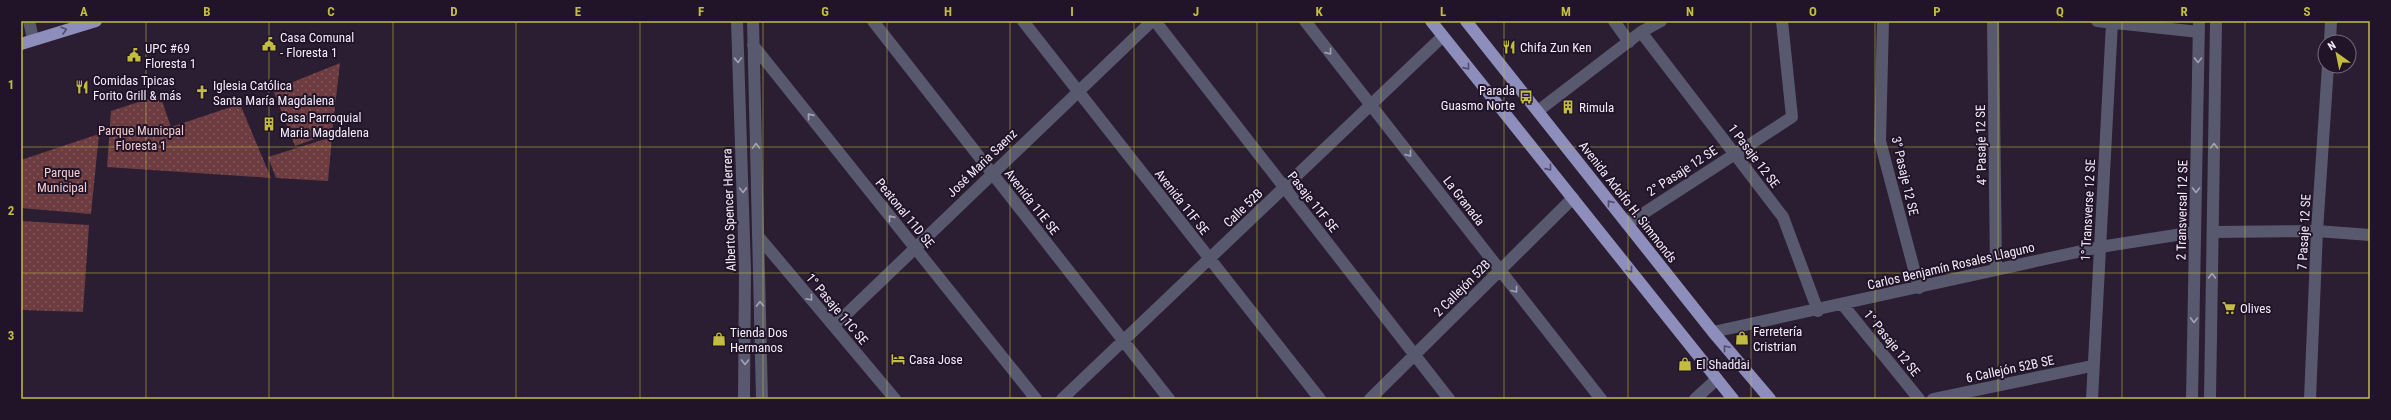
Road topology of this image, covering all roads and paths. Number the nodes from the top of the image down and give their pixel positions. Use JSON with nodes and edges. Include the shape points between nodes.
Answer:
{"nodes":[{"id":1,"x":29,"y":21,"type":"edge"},
{"id":2,"x":96,"y":21,"type":"edge"},
{"id":3,"x":737,"y":21,"type":"edge"},
{"id":4,"x":753,"y":21,"type":"edge"},
{"id":5,"x":873,"y":21,"type":"edge"},
{"id":6,"x":1023,"y":21,"type":"edge"},
{"id":7,"x":1153,"y":21,"type":"edge"},
{"id":8,"x":1305,"y":21,"type":"edge"},
{"id":9,"x":1431,"y":21,"type":"edge"},
{"id":10,"x":1466,"y":21,"type":"edge"},
{"id":11,"x":1614,"y":21,"type":"edge"},
{"id":12,"x":1661,"y":21,"type":"edge"},
{"id":13,"x":1782,"y":21,"type":"edge"},
{"id":14,"x":1884,"y":21,"type":"edge"},
{"id":15,"x":1993,"y":21,"type":"edge"},
{"id":16,"x":2097,"y":21,"type":"edge"},
{"id":17,"x":2216,"y":21,"type":"edge"},
{"id":18,"x":2331,"y":21,"type":"edge"},
{"id":19,"x":2112,"y":23,"type":"junction"},
{"id":20,"x":2199,"y":27,"type":"edge"},
{"id":21,"x":1641,"y":32,"type":"junction"},
{"id":22,"x":2330,"y":34,"type":"edge"},
{"id":23,"x":1442,"y":37,"type":"junction"},
{"id":24,"x":33,"y":39,"type":"junction"},
{"id":25,"x":1629,"y":42,"type":"junction"},
{"id":26,"x":21,"y":44,"type":"edge"},
{"id":27,"x":753,"y":45,"type":"junction"},
{"id":28,"x":2327,"y":74,"type":"edge"},
{"id":29,"x":1078,"y":91,"type":"junction"},
{"id":30,"x":1372,"y":106,"type":"junction"},
{"id":31,"x":1538,"y":111,"type":"junction"},
{"id":32,"x":1734,"y":154,"type":"junction"},
{"id":33,"x":991,"y":173,"type":"junction"},
{"id":34,"x":1285,"y":188,"type":"junction"},
{"id":35,"x":1574,"y":198,"type":"junction"},
{"id":36,"x":1627,"y":224,"type":"junction"},
{"id":37,"x":2317,"y":231,"type":"junction"},
{"id":38,"x":2195,"y":232,"type":"junction"},
{"id":39,"x":2213,"y":232,"type":"junction"},
{"id":40,"x":2370,"y":235,"type":"edge"},
{"id":41,"x":758,"y":236,"type":"junction"},
{"id":42,"x":2100,"y":247,"type":"junction"},
{"id":43,"x":915,"y":248,"type":"junction"},
{"id":44,"x":1210,"y":260,"type":"junction"},
{"id":45,"x":1996,"y":269,"type":"junction"},
{"id":46,"x":1500,"y":270,"type":"junction"},
{"id":47,"x":1918,"y":288,"type":"junction"},
{"id":48,"x":1843,"y":305,"type":"junction"},
{"id":49,"x":1818,"y":311,"type":"junction"},
{"id":50,"x":834,"y":326,"type":"junction"},
{"id":51,"x":1713,"y":332,"type":"junction"},
{"id":52,"x":1123,"y":341,"type":"junction"},
{"id":53,"x":1415,"y":354,"type":"junction"},
{"id":54,"x":2092,"y":366,"type":"junction"},
{"id":55,"x":1717,"y":379,"type":"junction"},
{"id":56,"x":744,"y":399,"type":"edge"},
{"id":57,"x":762,"y":399,"type":"edge"},
{"id":58,"x":895,"y":399,"type":"edge"},
{"id":59,"x":1036,"y":399,"type":"edge"},
{"id":60,"x":1062,"y":399,"type":"edge"},
{"id":61,"x":1169,"y":399,"type":"edge"},
{"id":62,"x":1320,"y":399,"type":"edge"},
{"id":63,"x":1370,"y":399,"type":"edge"},
{"id":64,"x":1449,"y":399,"type":"edge"},
{"id":65,"x":1601,"y":399,"type":"edge"},
{"id":66,"x":1695,"y":399,"type":"edge"},
{"id":67,"x":1733,"y":399,"type":"edge"},
{"id":68,"x":1770,"y":399,"type":"edge"},
{"id":69,"x":1919,"y":399,"type":"edge"},
{"id":70,"x":1933,"y":399,"type":"edge"},
{"id":71,"x":2092,"y":399,"type":"edge"},
{"id":72,"x":2192,"y":399,"type":"edge"},
{"id":73,"x":2210,"y":399,"type":"edge"},
{"id":74,"x":2310,"y":399,"type":"edge"}],
"edges":[{"from":1,"to":24,"type":"street"},
{"from":24,"to":2,"type":"main road","one_way":true},
{"from":3,"to":56,"type":"street","name":"Alberto Spencer Herrera","one_way":true,"via":[[745,270]]},
{"from":4,"to":27,"type":"street"},
{"from":5,"to":33,"type":"street","name":"Avenida 11E SE"},
{"from":6,"to":29,"type":"street","name":"Avenida 11F SE"},
{"from":7,"to":29,"type":"street","name":"José Maria Saenz"},
{"from":7,"to":34,"type":"street","name":"Pasaje 11F SE"},
{"from":8,"to":30,"type":"street","name":"La Granada","one_way":true},
{"from":9,"to":23,"type":"main road"},
{"from":10,"to":31,"type":"main road","name":"Avenida Adolfo H. Simmonds"},
{"from":11,"to":25,"type":"street"},
{"from":12,"to":21,"type":"street"},
{"from":13,"to":32,"type":"street","name":"2° Pasaje 12 SE","via":[[1792,117]]},
{"from":14,"to":47,"type":"street","name":"3° Pasaje 12 SE","via":[[1880,141]]},
{"from":15,"to":45,"type":"street","name":"4° Pasaje 12 SE"},
{"from":16,"to":19,"type":"street"},
{"from":39,"to":17,"type":"street","one_way":true},
{"from":18,"to":22,"type":"street"},
{"from":19,"to":20,"type":"street"},
{"from":19,"to":42,"type":"street","name":"1° Transverse 12 SE"},
{"from":20,"to":38,"type":"street","name":"2 Transversal 12 SE","one_way":true},
{"from":21,"to":25,"type":"street"},
{"from":21,"to":32,"type":"street","name":"1 Pasaje 12 SE"},
{"from":23,"to":30,"type":"street","name":"Calle 52B"},
{"from":23,"to":35,"type":"main road","one_way":true},
{"from":24,"to":26,"type":"main road"},
{"from":25,"to":31,"type":"street"},
{"from":41,"to":27,"type":"street","one_way":true},
{"from":43,"to":27,"type":"street","name":"Peatonal 11D SE","one_way":true},
{"from":28,"to":37,"type":"street","name":"7 Pasaje 12 SE"},
{"from":29,"to":33,"type":"street","name":"José Maria Saenz"},
{"from":29,"to":44,"type":"street","name":"Avenida 11F SE"},
{"from":30,"to":34,"type":"street","name":"Calle 52B"},
{"from":30,"to":46,"type":"street","name":"La Granada","one_way":true},
{"from":36,"to":31,"type":"main road","name":"Avenida Adolfo H. Simmonds","one_way":true},
{"from":32,"to":36,"type":"street","name":"2° Pasaje 12 SE"},
{"from":32,"to":49,"type":"street","name":"1 Pasaje 12 SE","via":[[1783,217]]},
{"from":33,"to":43,"type":"street","name":"José Maria Saenz"},
{"from":33,"to":52,"type":"street","name":"Avenida 11E SE"},
{"from":34,"to":44,"type":"street","name":"Calle 52B"},
{"from":34,"to":53,"type":"street","name":"Pasaje 11F SE"},
{"from":35,"to":46,"type":"street","name":"2 Callejón 52B"},
{"from":35,"to":55,"type":"main road","one_way":true},
{"from":36,"to":51,"type":"main road","name":"Avenida Adolfo H. Simmonds"},
{"from":37,"to":39,"type":"street"},
{"from":37,"to":40,"type":"street"},
{"from":37,"to":74,"type":"street","name":"7 Pasaje 12 SE"},
{"from":38,"to":42,"type":"street","name":"Carlos Benjamín Rosales Llaguno"},
{"from":38,"to":72,"type":"street","name":"2 Transversal 12 SE","one_way":true},
{"from":73,"to":39,"type":"street","one_way":true},
{"from":41,"to":50,"type":"street","name":"1° Pasaje 11C SE","one_way":true},
{"from":57,"to":41,"type":"street","one_way":true},
{"from":42,"to":45,"type":"street","name":"Carlos Benjamín Rosales Llaguno"},
{"from":42,"to":54,"type":"street","name":"1° Transverse 12 SE"},
{"from":43,"to":50,"type":"street","name":"José Maria Saenz"},
{"from":43,"to":59,"type":"street","name":"Peatonal 11D SE"},
{"from":44,"to":52,"type":"street","name":"Calle 52B"},
{"from":44,"to":62,"type":"street","name":"Avenida 11F SE"},
{"from":45,"to":47,"type":"street","name":"Carlos Benjamín Rosales Llaguno"},
{"from":46,"to":53,"type":"street","name":"2 Callejón 52B"},
{"from":46,"to":65,"type":"street","name":"La Granada","one_way":true},
{"from":47,"to":48,"type":"street","name":"Carlos Benjamín Rosales Llaguno"},
{"from":48,"to":49,"type":"street","name":"Carlos Benjamín Rosales Llaguno"},
{"from":48,"to":69,"type":"street","name":"1° Pasaje 12 SE"},
{"from":49,"to":51,"type":"street","name":"Carlos Benjamín Rosales Llaguno"},
{"from":50,"to":58,"type":"street","name":"1° Pasaje 11C SE"},
{"from":68,"to":51,"type":"main road","name":"Avenida Adolfo H. Simmonds","one_way":true},
{"from":52,"to":60,"type":"street","name":"Calle 52B"},
{"from":52,"to":61,"type":"street","name":"Avenida 11E SE"},
{"from":53,"to":63,"type":"street","name":"2 Callejón 52B"},
{"from":53,"to":64,"type":"street","name":"Pasaje 11F SE"},
{"from":54,"to":70,"type":"street","name":"6 Callejón 52B SE"},
{"from":54,"to":71,"type":"street","name":"1° Transverse 12 SE"},
{"from":55,"to":66,"type":"street"},
{"from":55,"to":67,"type":"main road"}]}
